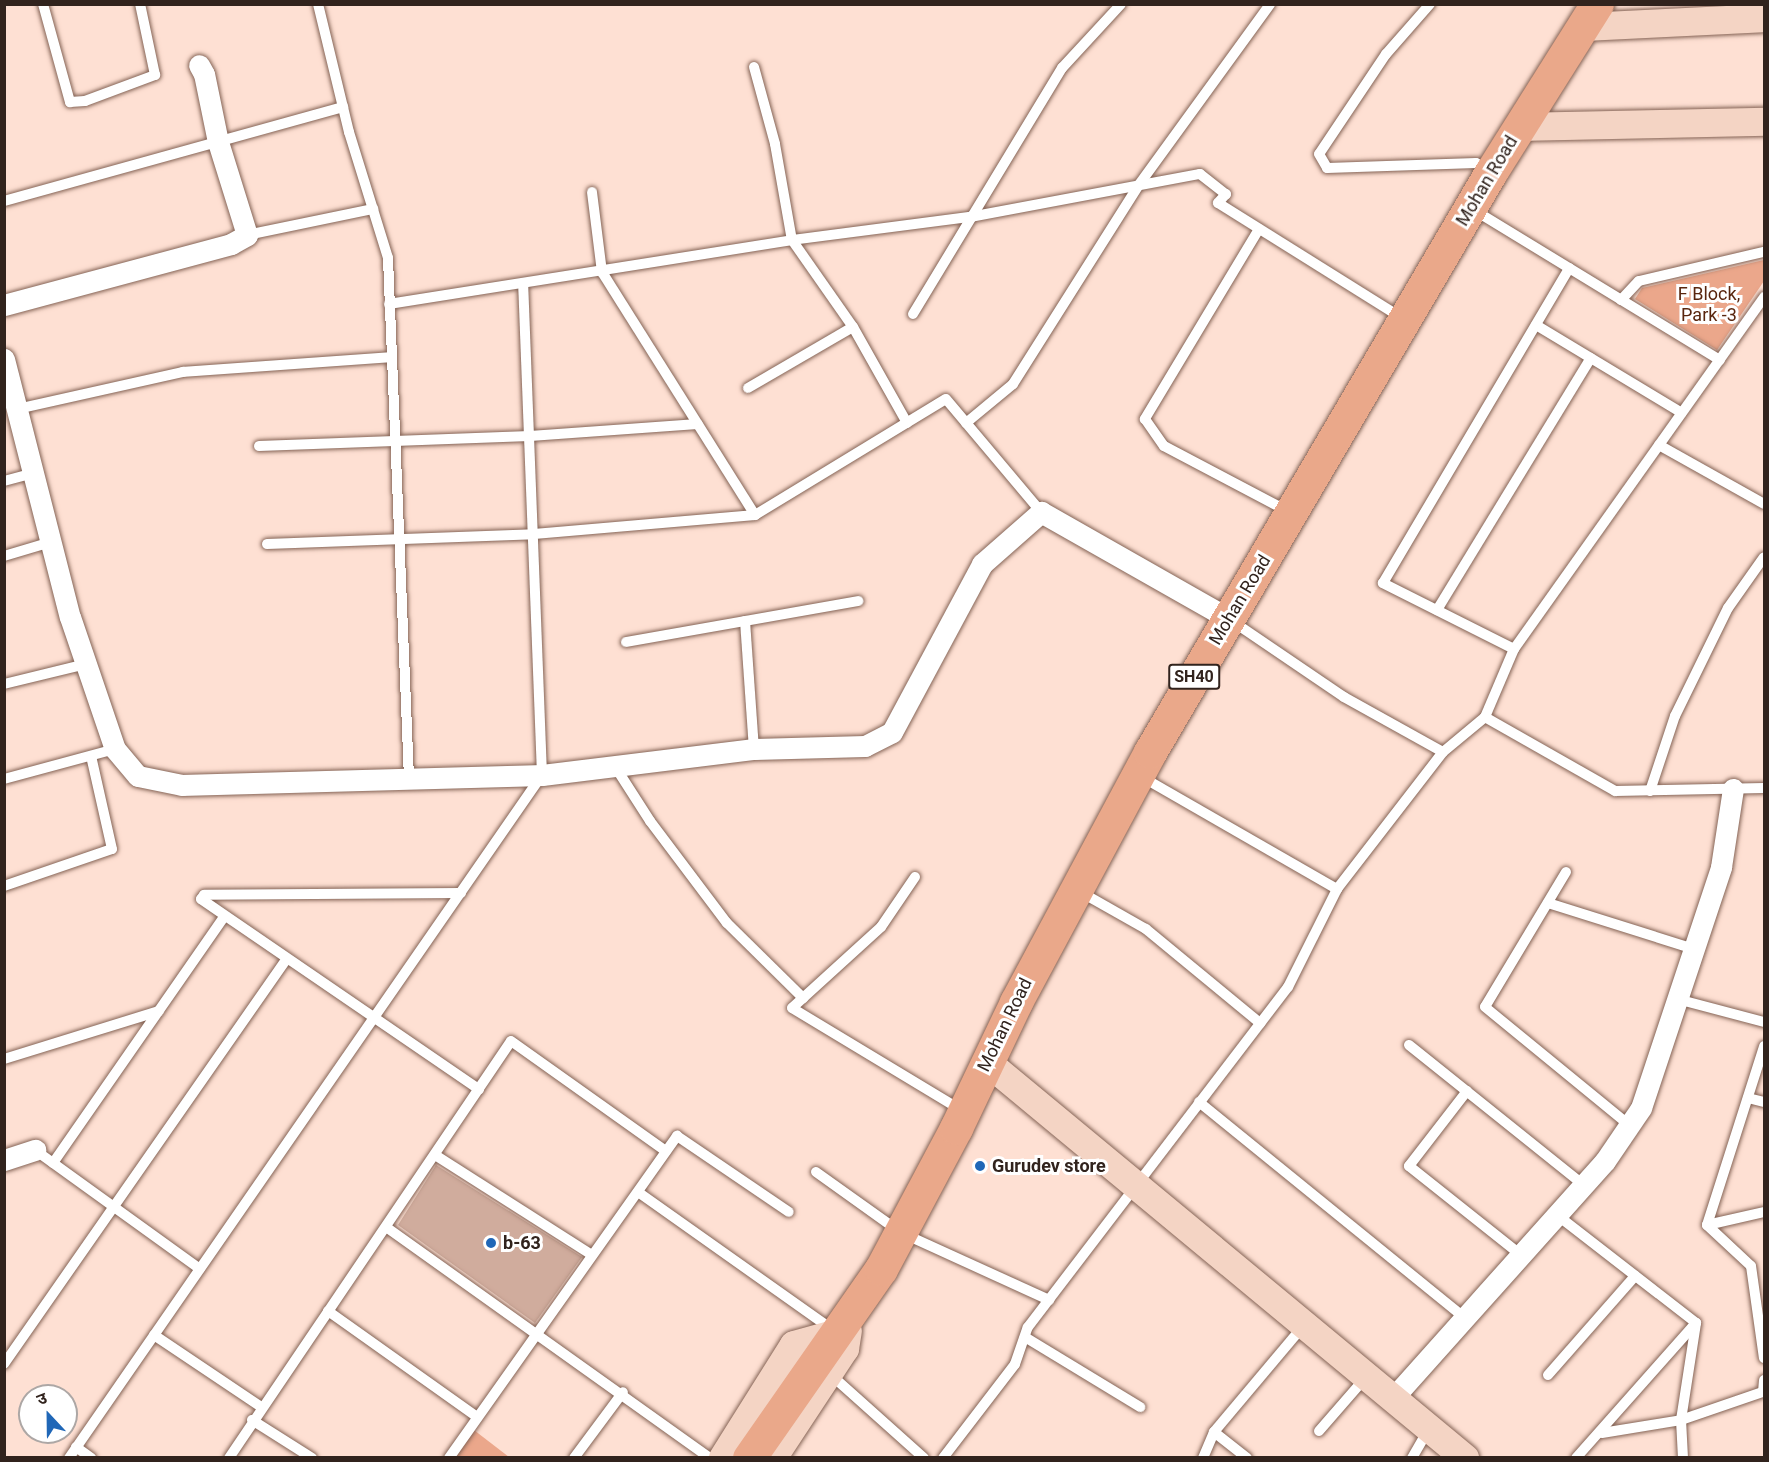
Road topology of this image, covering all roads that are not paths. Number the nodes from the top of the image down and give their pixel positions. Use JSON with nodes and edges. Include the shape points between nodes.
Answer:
{"nodes":[{"id":1,"x":43,"y":4,"type":"edge"},
{"id":2,"x":140,"y":4,"type":"edge"},
{"id":3,"x":318,"y":4,"type":"edge"},
{"id":4,"x":1121,"y":4,"type":"edge"},
{"id":5,"x":1270,"y":4,"type":"edge"},
{"id":6,"x":1430,"y":4,"type":"edge"},
{"id":7,"x":1590,"y":16,"type":"edge"},
{"id":8,"x":1764,"y":18,"type":"edge"},
{"id":9,"x":199,"y":65,"type":"dead end"},
{"id":10,"x":754,"y":67,"type":"dead end"},
{"id":11,"x":343,"y":107,"type":"junction"},
{"id":12,"x":1764,"y":122,"type":"edge"},
{"id":13,"x":1520,"y":127,"type":"junction"},
{"id":14,"x":218,"y":142,"type":"junction"},
{"id":15,"x":1491,"y":172,"type":"junction"},
{"id":16,"x":1138,"y":186,"type":"junction"},
{"id":17,"x":592,"y":192,"type":"dead end"},
{"id":18,"x":4,"y":201,"type":"edge"},
{"id":19,"x":1470,"y":208,"type":"junction"},
{"id":20,"x":373,"y":209,"type":"junction"},
{"id":21,"x":970,"y":217,"type":"junction"},
{"id":22,"x":1258,"y":229,"type":"junction"},
{"id":23,"x":247,"y":235,"type":"junction"},
{"id":24,"x":792,"y":240,"type":"junction"},
{"id":25,"x":1764,"y":252,"type":"edge"},
{"id":26,"x":1569,"y":268,"type":"junction"},
{"id":27,"x":602,"y":272,"type":"junction"},
{"id":28,"x":523,"y":284,"type":"junction"},
{"id":29,"x":1764,"y":297,"type":"edge"},
{"id":30,"x":1622,"y":300,"type":"junction"},
{"id":31,"x":389,"y":304,"type":"junction"},
{"id":32,"x":4,"y":305,"type":"edge"},
{"id":33,"x":913,"y":314,"type":"dead end"},
{"id":34,"x":1404,"y":320,"type":"junction"},
{"id":35,"x":1536,"y":325,"type":"junction"},
{"id":36,"x":853,"y":327,"type":"junction"},
{"id":37,"x":391,"y":357,"type":"junction"},
{"id":38,"x":1590,"y":358,"type":"junction"},
{"id":39,"x":4,"y":359,"type":"edge"},
{"id":40,"x":1720,"y":360,"type":"junction"},
{"id":41,"x":748,"y":388,"type":"dead end"},
{"id":42,"x":17,"y":409,"type":"junction"},
{"id":43,"x":1682,"y":413,"type":"junction"},
{"id":44,"x":907,"y":423,"type":"junction"},
{"id":45,"x":966,"y":423,"type":"junction"},
{"id":46,"x":698,"y":424,"type":"junction"},
{"id":47,"x":530,"y":436,"type":"junction"},
{"id":48,"x":394,"y":441,"type":"junction"},
{"id":49,"x":259,"y":446,"type":"dead end"},
{"id":50,"x":1659,"y":446,"type":"junction"},
{"id":51,"x":33,"y":473,"type":"junction"},
{"id":52,"x":4,"y":481,"type":"edge"},
{"id":53,"x":1764,"y":504,"type":"edge"},
{"id":54,"x":1041,"y":512,"type":"junction"},
{"id":55,"x":1291,"y":513,"type":"junction"},
{"id":56,"x":755,"y":515,"type":"junction"},
{"id":57,"x":534,"y":534,"type":"junction"},
{"id":58,"x":397,"y":539,"type":"junction"},
{"id":59,"x":51,"y":542,"type":"junction"},
{"id":60,"x":267,"y":544,"type":"dead end"},
{"id":61,"x":4,"y":556,"type":"edge"},
{"id":62,"x":1764,"y":557,"type":"edge"},
{"id":63,"x":858,"y":601,"type":"dead end"},
{"id":64,"x":1437,"y":610,"type":"junction"},
{"id":65,"x":1229,"y":619,"type":"junction"},
{"id":66,"x":745,"y":621,"type":"junction"},
{"id":67,"x":626,"y":642,"type":"dead end"},
{"id":68,"x":1514,"y":649,"type":"junction"},
{"id":69,"x":86,"y":664,"type":"junction"},
{"id":70,"x":4,"y":684,"type":"edge"},
{"id":71,"x":1485,"y":717,"type":"junction"},
{"id":72,"x":115,"y":749,"type":"junction"},
{"id":73,"x":754,"y":749,"type":"junction"},
{"id":74,"x":1443,"y":752,"type":"junction"},
{"id":75,"x":91,"y":756,"type":"junction"},
{"id":76,"x":616,"y":768,"type":"junction"},
{"id":77,"x":543,"y":775,"type":"junction"},
{"id":78,"x":1138,"y":775,"type":"junction"},
{"id":79,"x":4,"y":779,"type":"edge"},
{"id":80,"x":409,"y":779,"type":"junction"},
{"id":81,"x":1764,"y":788,"type":"edge"},
{"id":82,"x":1733,"y":789,"type":"junction"},
{"id":83,"x":1650,"y":790,"type":"junction"},
{"id":84,"x":1566,"y":872,"type":"dead end"},
{"id":85,"x":915,"y":877,"type":"dead end"},
{"id":86,"x":4,"y":886,"type":"edge"},
{"id":87,"x":1076,"y":889,"type":"junction"},
{"id":88,"x":1337,"y":889,"type":"junction"},
{"id":89,"x":461,"y":892,"type":"junction"},
{"id":90,"x":1548,"y":903,"type":"junction"},
{"id":91,"x":224,"y":917,"type":"junction"},
{"id":92,"x":1694,"y":949,"type":"junction"},
{"id":93,"x":287,"y":959,"type":"junction"},
{"id":94,"x":803,"y":998,"type":"junction"},
{"id":95,"x":1677,"y":999,"type":"junction"},
{"id":96,"x":159,"y":1010,"type":"junction"},
{"id":97,"x":374,"y":1018,"type":"junction"},
{"id":98,"x":1764,"y":1022,"type":"edge"},
{"id":99,"x":1260,"y":1023,"type":"junction"},
{"id":100,"x":1409,"y":1045,"type":"dead end"},
{"id":101,"x":1764,"y":1046,"type":"edge"},
{"id":102,"x":4,"y":1059,"type":"edge"},
{"id":103,"x":987,"y":1062,"type":"junction"},
{"id":104,"x":479,"y":1089,"type":"junction"},
{"id":105,"x":1467,"y":1091,"type":"junction"},
{"id":106,"x":1748,"y":1098,"type":"junction"},
{"id":107,"x":1198,"y":1102,"type":"junction"},
{"id":108,"x":1764,"y":1102,"type":"edge"},
{"id":109,"x":963,"y":1112,"type":"junction"},
{"id":110,"x":1629,"y":1125,"type":"junction"},
{"id":111,"x":35,"y":1150,"type":"joint"},
{"id":112,"x":666,"y":1151,"type":"junction"},
{"id":113,"x":435,"y":1155,"type":"junction"},
{"id":114,"x":4,"y":1160,"type":"edge"},
{"id":115,"x":53,"y":1163,"type":"junction"},
{"id":116,"x":816,"y":1172,"type":"dead end"},
{"id":117,"x":1135,"y":1185,"type":"junction"},
{"id":118,"x":1584,"y":1185,"type":"junction"},
{"id":119,"x":638,"y":1191,"type":"junction"},
{"id":120,"x":114,"y":1207,"type":"junction"},
{"id":121,"x":789,"y":1212,"type":"dead end"},
{"id":122,"x":1764,"y":1212,"type":"edge"},
{"id":123,"x":1557,"y":1215,"type":"junction"},
{"id":124,"x":1707,"y":1225,"type":"junction"},
{"id":125,"x":386,"y":1227,"type":"junction"},
{"id":126,"x":900,"y":1232,"type":"junction"},
{"id":127,"x":592,"y":1255,"type":"junction"},
{"id":128,"x":1521,"y":1255,"type":"junction"},
{"id":129,"x":200,"y":1269,"type":"junction"},
{"id":130,"x":1635,"y":1276,"type":"junction"},
{"id":131,"x":1049,"y":1300,"type":"junction"},
{"id":132,"x":328,"y":1311,"type":"junction"},
{"id":133,"x":1465,"y":1318,"type":"junction"},
{"id":134,"x":1696,"y":1323,"type":"junction"},
{"id":135,"x":844,"y":1325,"type":"junction"},
{"id":136,"x":1304,"y":1325,"type":"junction"},
{"id":137,"x":537,"y":1333,"type":"junction"},
{"id":138,"x":154,"y":1335,"type":"junction"},
{"id":139,"x":1025,"y":1337,"type":"junction"},
{"id":140,"x":1764,"y":1358,"type":"edge"},
{"id":141,"x":4,"y":1364,"type":"edge"},
{"id":142,"x":823,"y":1368,"type":"junction"},
{"id":143,"x":1548,"y":1375,"type":"dead end"},
{"id":144,"x":1366,"y":1377,"type":"junction"},
{"id":145,"x":1764,"y":1380,"type":"edge"},
{"id":146,"x":623,"y":1392,"type":"junction"},
{"id":147,"x":1393,"y":1398,"type":"junction"},
{"id":148,"x":261,"y":1407,"type":"junction"},
{"id":149,"x":1140,"y":1407,"type":"dead end"},
{"id":150,"x":477,"y":1417,"type":"junction"},
{"id":151,"x":252,"y":1420,"type":"junction"},
{"id":152,"x":1681,"y":1420,"type":"junction"},
{"id":153,"x":1429,"y":1428,"type":"junction"},
{"id":154,"x":1319,"y":1431,"type":"dead end"},
{"id":155,"x":1214,"y":1432,"type":"junction"},
{"id":156,"x":1602,"y":1433,"type":"junction"},
{"id":157,"x":76,"y":1447,"type":"junction"},
{"id":158,"x":69,"y":1458,"type":"edge"},
{"id":159,"x":91,"y":1458,"type":"edge"},
{"id":160,"x":229,"y":1458,"type":"edge"},
{"id":161,"x":312,"y":1458,"type":"edge"},
{"id":162,"x":449,"y":1458,"type":"edge"},
{"id":163,"x":574,"y":1458,"type":"edge"},
{"id":164,"x":710,"y":1458,"type":"edge"},
{"id":165,"x":723,"y":1458,"type":"edge"},
{"id":166,"x":749,"y":1458,"type":"edge"},
{"id":167,"x":773,"y":1458,"type":"edge"},
{"id":168,"x":924,"y":1458,"type":"edge"},
{"id":169,"x":943,"y":1458,"type":"edge"},
{"id":170,"x":1203,"y":1458,"type":"edge"},
{"id":171,"x":1246,"y":1458,"type":"edge"},
{"id":172,"x":1412,"y":1458,"type":"edge"},
{"id":173,"x":1465,"y":1458,"type":"edge"},
{"id":174,"x":1576,"y":1458,"type":"edge"},
{"id":175,"x":1683,"y":1458,"type":"edge"}],
"edges":[{"from":1,"to":2,"type":"lane","via":[[70,102],[85,102],[155,75]]},
{"from":3,"to":11,"type":"lane"},
{"from":4,"to":21,"type":"lane","via":[[1062,68]]},
{"from":5,"to":16,"type":"lane"},
{"from":6,"to":15,"type":"lane","via":[[1386,54],[1319,154],[1327,168],[1476,163]]},
{"from":7,"to":8,"type":"street"},
{"from":7,"to":13,"type":"main road","name":"Mohan Road","number":"SH40"},
{"from":9,"to":14,"type":"street"},
{"from":10,"to":24,"type":"lane","via":[[775,144]]},
{"from":11,"to":14,"type":"lane"},
{"from":11,"to":20,"type":"lane"},
{"from":12,"to":13,"type":"street"},
{"from":13,"to":15,"type":"main road","name":"Mohan Road","number":"SH40"},
{"from":14,"to":18,"type":"lane"},
{"from":14,"to":23,"type":"street"},
{"from":15,"to":19,"type":"main road","name":"Mohan Road","number":"SH40"},
{"from":16,"to":21,"type":"lane"},
{"from":16,"to":22,"type":"lane","via":[[1200,174],[1226,194],[1218,203]]},
{"from":16,"to":45,"type":"lane","via":[[1013,384]]},
{"from":17,"to":27,"type":"lane"},
{"from":19,"to":26,"type":"lane"},
{"from":19,"to":34,"type":"main road","name":"Mohan Road","number":"SH40"},
{"from":20,"to":23,"type":"lane"},
{"from":20,"to":31,"type":"lane","via":[[388,258]]},
{"from":21,"to":24,"type":"lane"},
{"from":21,"to":33,"type":"lane"},
{"from":22,"to":34,"type":"lane"},
{"from":22,"to":55,"type":"lane","via":[[1145,418],[1164,446]]},
{"from":23,"to":32,"type":"street","via":[[231,244]]},
{"from":24,"to":27,"type":"lane"},
{"from":24,"to":36,"type":"lane"},
{"from":25,"to":30,"type":"lane","via":[[1640,281]]},
{"from":26,"to":30,"type":"lane"},
{"from":26,"to":35,"type":"lane"},
{"from":27,"to":28,"type":"lane"},
{"from":27,"to":46,"type":"lane"},
{"from":28,"to":31,"type":"lane"},
{"from":28,"to":47,"type":"lane"},
{"from":29,"to":40,"type":"lane"},
{"from":30,"to":40,"type":"lane"},
{"from":31,"to":37,"type":"lane"},
{"from":34,"to":55,"type":"main road","name":"Mohan Road","number":"SH40"},
{"from":35,"to":38,"type":"lane"},
{"from":35,"to":64,"type":"lane","via":[[1383,583]]},
{"from":36,"to":41,"type":"lane"},
{"from":36,"to":44,"type":"lane"},
{"from":37,"to":42,"type":"lane","via":[[183,372]]},
{"from":37,"to":48,"type":"lane"},
{"from":38,"to":43,"type":"lane"},
{"from":38,"to":64,"type":"lane"},
{"from":39,"to":42,"type":"street"},
{"from":40,"to":43,"type":"lane"},
{"from":42,"to":51,"type":"street"},
{"from":43,"to":50,"type":"lane"},
{"from":44,"to":45,"type":"lane","via":[[946,399]]},
{"from":44,"to":56,"type":"lane"},
{"from":45,"to":54,"type":"lane"},
{"from":46,"to":47,"type":"lane"},
{"from":46,"to":56,"type":"lane"},
{"from":47,"to":48,"type":"lane"},
{"from":47,"to":57,"type":"lane"},
{"from":48,"to":49,"type":"lane"},
{"from":48,"to":58,"type":"lane"},
{"from":50,"to":53,"type":"lane"},
{"from":50,"to":68,"type":"lane"},
{"from":51,"to":52,"type":"lane"},
{"from":51,"to":59,"type":"street"},
{"from":54,"to":65,"type":"street"},
{"from":54,"to":73,"type":"street","via":[[982,564],[892,732],[865,746]]},
{"from":55,"to":65,"type":"main road","name":"Mohan Road","number":"SH40"},
{"from":56,"to":57,"type":"lane"},
{"from":57,"to":58,"type":"lane"},
{"from":57,"to":77,"type":"lane"},
{"from":58,"to":60,"type":"lane"},
{"from":58,"to":80,"type":"lane"},
{"from":59,"to":61,"type":"lane"},
{"from":59,"to":69,"type":"street"},
{"from":62,"to":83,"type":"lane","via":[[1723,617],[1675,716]]},
{"from":63,"to":66,"type":"lane"},
{"from":64,"to":68,"type":"lane"},
{"from":65,"to":74,"type":"lane","via":[[1344,697]]},
{"from":65,"to":78,"type":"main road","name":"Mohan Road","number":"SH40"},
{"from":66,"to":67,"type":"lane"},
{"from":66,"to":73,"type":"lane"},
{"from":68,"to":71,"type":"lane"},
{"from":69,"to":70,"type":"lane"},
{"from":69,"to":72,"type":"street"},
{"from":71,"to":74,"type":"lane"},
{"from":71,"to":83,"type":"lane","via":[[1615,791]]},
{"from":72,"to":75,"type":"lane"},
{"from":72,"to":80,"type":"street","via":[[138,776],[182,785]]},
{"from":73,"to":76,"type":"street"},
{"from":74,"to":88,"type":"lane"},
{"from":75,"to":79,"type":"lane"},
{"from":75,"to":86,"type":"lane","via":[[112,849]]},
{"from":76,"to":77,"type":"street"},
{"from":76,"to":94,"type":"lane","via":[[650,822],[727,923]]},
{"from":77,"to":80,"type":"street"},
{"from":77,"to":89,"type":"lane"},
{"from":78,"to":87,"type":"main road","name":"Mohan Road","number":"SH40"},
{"from":78,"to":88,"type":"lane"},
{"from":81,"to":82,"type":"lane"},
{"from":82,"to":83,"type":"lane"},
{"from":82,"to":92,"type":"street","via":[[1721,867]]},
{"from":84,"to":90,"type":"lane"},
{"from":85,"to":94,"type":"lane","via":[[881,927]]},
{"from":87,"to":99,"type":"lane","via":[[1146,929]]},
{"from":87,"to":103,"type":"main road","name":"Mohan Road","number":"SH40"},
{"from":88,"to":99,"type":"lane","via":[[1288,987]]},
{"from":89,"to":91,"type":"lane","via":[[204,895],[201,899]]},
{"from":89,"to":97,"type":"lane"},
{"from":90,"to":92,"type":"lane"},
{"from":90,"to":110,"type":"lane","via":[[1485,1007]]},
{"from":91,"to":93,"type":"lane"},
{"from":91,"to":96,"type":"lane"},
{"from":92,"to":95,"type":"street"},
{"from":93,"to":97,"type":"lane"},
{"from":93,"to":120,"type":"lane"},
{"from":94,"to":109,"type":"lane","via":[[792,1008]]},
{"from":95,"to":98,"type":"lane"},
{"from":95,"to":110,"type":"street","via":[[1641,1108]]},
{"from":96,"to":102,"type":"lane"},
{"from":96,"to":115,"type":"lane"},
{"from":97,"to":104,"type":"lane"},
{"from":97,"to":129,"type":"lane"},
{"from":99,"to":107,"type":"lane"},
{"from":100,"to":105,"type":"lane"},
{"from":101,"to":106,"type":"lane"},
{"from":103,"to":109,"type":"main road","name":"Mohan Road","number":"SH40"},
{"from":103,"to":117,"type":"street"},
{"from":104,"to":112,"type":"lane","via":[[511,1041]]},
{"from":104,"to":113,"type":"lane"},
{"from":105,"to":118,"type":"lane"},
{"from":105,"to":128,"type":"lane","via":[[1409,1166]]},
{"from":106,"to":108,"type":"lane"},
{"from":106,"to":124,"type":"lane"},
{"from":107,"to":117,"type":"lane"},
{"from":107,"to":133,"type":"lane"},
{"from":109,"to":126,"type":"main road","name":"Mohan Road","number":"SH40"},
{"from":110,"to":118,"type":"street"},
{"from":111,"to":114,"type":"street"},
{"from":111,"to":115,"type":"lane"},
{"from":112,"to":119,"type":"lane"},
{"from":112,"to":121,"type":"lane","via":[[677,1136]]},
{"from":113,"to":125,"type":"lane"},
{"from":113,"to":127,"type":"lane"},
{"from":115,"to":120,"type":"lane"},
{"from":116,"to":126,"type":"lane"},
{"from":117,"to":131,"type":"lane"},
{"from":117,"to":136,"type":"street"},
{"from":118,"to":123,"type":"street"},
{"from":119,"to":127,"type":"lane"},
{"from":119,"to":135,"type":"lane"},
{"from":120,"to":129,"type":"lane"},
{"from":120,"to":141,"type":"lane"},
{"from":122,"to":124,"type":"lane"},
{"from":123,"to":128,"type":"street"},
{"from":123,"to":130,"type":"lane"},
{"from":124,"to":140,"type":"lane","via":[[1751,1266]]},
{"from":125,"to":132,"type":"lane"},
{"from":125,"to":137,"type":"lane"},
{"from":126,"to":131,"type":"lane"},
{"from":126,"to":135,"type":"main road","name":"Mohan Road","number":"SH40"},
{"from":127,"to":137,"type":"lane"},
{"from":128,"to":133,"type":"street"},
{"from":129,"to":138,"type":"lane"},
{"from":130,"to":134,"type":"lane"},
{"from":130,"to":143,"type":"lane"},
{"from":131,"to":139,"type":"lane"},
{"from":132,"to":148,"type":"lane"},
{"from":132,"to":150,"type":"lane"},
{"from":133,"to":147,"type":"street"},
{"from":134,"to":152,"type":"lane"},
{"from":134,"to":156,"type":"lane"},
{"from":135,"to":142,"type":"main road","name":"Mohan Road","number":"SH40"},
{"from":135,"to":165,"type":"street","via":[[794,1345]]},
{"from":136,"to":144,"type":"street"},
{"from":136,"to":155,"type":"lane"},
{"from":137,"to":146,"type":"lane"},
{"from":137,"to":150,"type":"lane"},
{"from":138,"to":148,"type":"lane"},
{"from":138,"to":157,"type":"lane"},
{"from":139,"to":149,"type":"lane"},
{"from":139,"to":169,"type":"lane","via":[[1015,1364]]},
{"from":142,"to":166,"type":"main road","number":"SH40","via":[[781,1412]]},
{"from":142,"to":167,"type":"street"},
{"from":142,"to":168,"type":"lane"},
{"from":144,"to":147,"type":"street"},
{"from":144,"to":154,"type":"lane"},
{"from":145,"to":152,"type":"lane","via":[[1763,1392]]},
{"from":146,"to":163,"type":"lane"},
{"from":146,"to":164,"type":"lane"},
{"from":147,"to":153,"type":"street"},
{"from":148,"to":151,"type":"lane"},
{"from":150,"to":162,"type":"lane"},
{"from":151,"to":160,"type":"lane"},
{"from":151,"to":161,"type":"lane"},
{"from":152,"to":156,"type":"lane"},
{"from":152,"to":175,"type":"lane"},
{"from":153,"to":172,"type":"lane"},
{"from":153,"to":173,"type":"street"},
{"from":155,"to":170,"type":"lane"},
{"from":155,"to":171,"type":"lane"},
{"from":156,"to":174,"type":"lane"},
{"from":157,"to":158,"type":"lane"},
{"from":157,"to":159,"type":"lane"}]}
